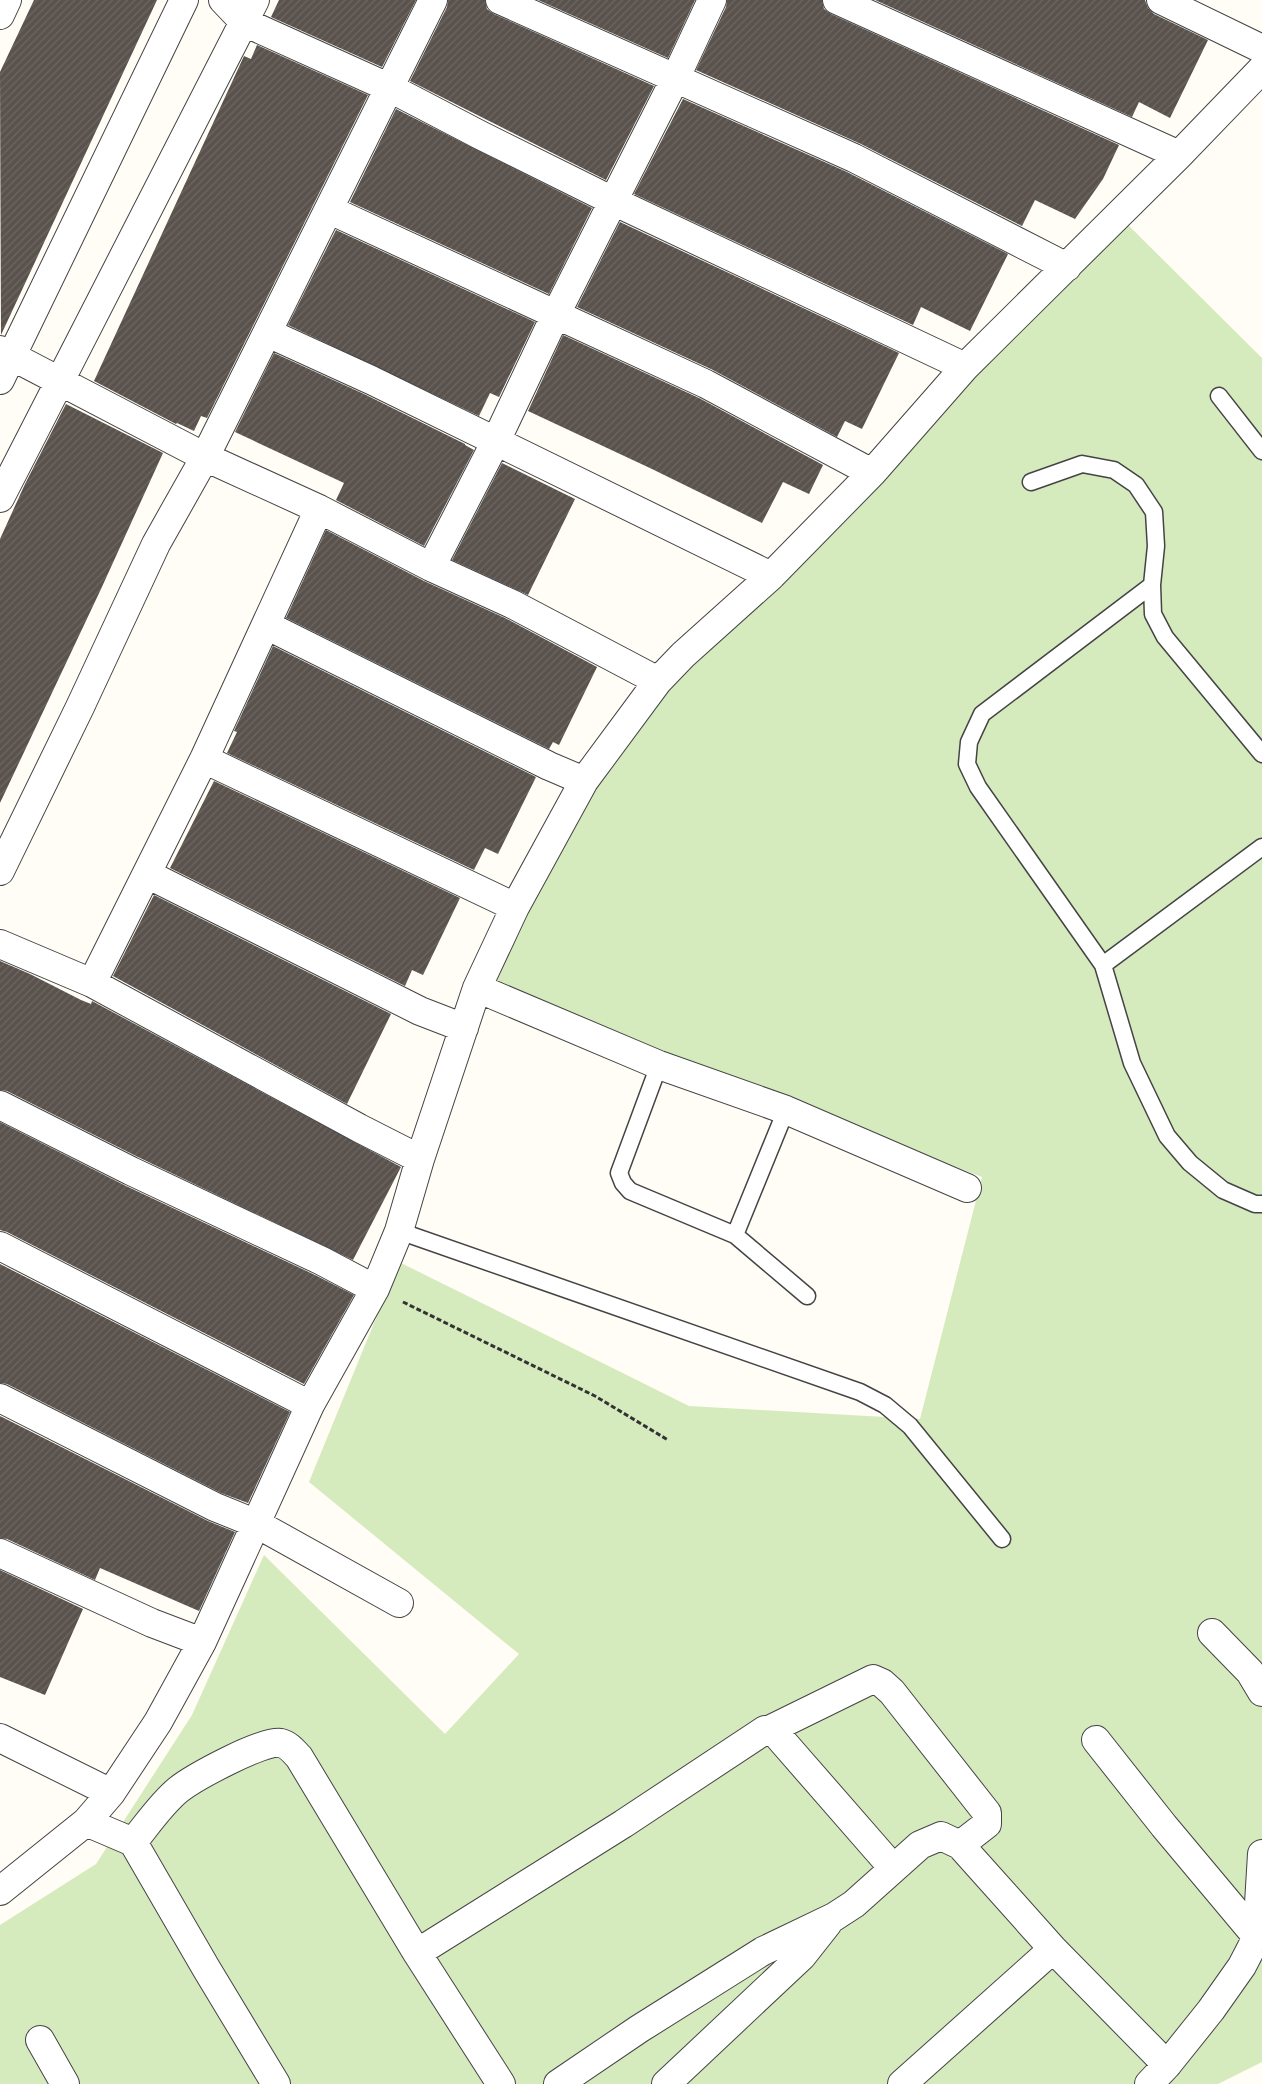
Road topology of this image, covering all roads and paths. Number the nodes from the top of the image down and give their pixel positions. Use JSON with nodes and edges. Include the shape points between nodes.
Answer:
{"nodes":[{"id":1,"x":7,"y":0,"type":"edge"},
{"id":2,"x":184,"y":0,"type":"edge"},
{"id":3,"x":223,"y":0,"type":"edge"},
{"id":4,"x":433,"y":0,"type":"edge"},
{"id":5,"x":500,"y":0,"type":"edge"},
{"id":6,"x":712,"y":0,"type":"edge"},
{"id":7,"x":837,"y":0,"type":"edge"},
{"id":8,"x":1161,"y":0,"type":"edge"},
{"id":9,"x":250,"y":11,"type":"edge"},
{"id":10,"x":0,"y":15,"type":"edge"},
{"id":11,"x":1262,"y":49,"type":"edge"},
{"id":12,"x":1262,"y":69,"type":"edge"},
{"id":13,"x":676,"y":77,"type":"junction"},
{"id":14,"x":390,"y":88,"type":"junction"},
{"id":15,"x":1179,"y":155,"type":"junction"},
{"id":16,"x":613,"y":201,"type":"junction"},
{"id":17,"x":330,"y":210,"type":"junction"},
{"id":18,"x":1067,"y":267,"type":"junction"},
{"id":19,"x":556,"y":314,"type":"junction"},
{"id":20,"x":268,"y":333,"type":"junction"},
{"id":21,"x":6,"y":353,"type":"edge"},
{"id":22,"x":965,"y":366,"type":"junction"},
{"id":23,"x":0,"y":380,"type":"edge"},
{"id":24,"x":58,"y":381,"type":"junction"},
{"id":25,"x":1220,"y":396,"type":"dead end"},
{"id":26,"x":496,"y":441,"type":"junction"},
{"id":27,"x":1262,"y":451,"type":"edge"},
{"id":28,"x":205,"y":457,"type":"junction"},
{"id":29,"x":872,"y":473,"type":"junction"},
{"id":30,"x":1032,"y":482,"type":"dead end"},
{"id":31,"x":0,"y":498,"type":"edge"},
{"id":32,"x":319,"y":509,"type":"junction"},
{"id":33,"x":431,"y":567,"type":"junction"},
{"id":34,"x":771,"y":576,"type":"junction"},
{"id":35,"x":1152,"y":585,"type":"junction"},
{"id":36,"x":266,"y":625,"type":"junction"},
{"id":37,"x":658,"y":681,"type":"junction"},
{"id":38,"x":1262,"y":754,"type":"edge"},
{"id":39,"x":204,"y":759,"type":"junction"},
{"id":40,"x":584,"y":781,"type":"junction"},
{"id":41,"x":1262,"y":847,"type":"edge"},
{"id":42,"x":0,"y":871,"type":"edge"},
{"id":43,"x":148,"y":874,"type":"junction"},
{"id":44,"x":515,"y":908,"type":"junction"},
{"id":45,"x":0,"y":944,"type":"edge"},
{"id":46,"x":1103,"y":965,"type":"junction"},
{"id":47,"x":92,"y":983,"type":"junction"},
{"id":48,"x":477,"y":988,"type":"junction"},
{"id":49,"x":464,"y":1028,"type":"junction"},
{"id":50,"x":659,"y":1065,"type":"junction"},
{"id":51,"x":0,"y":1105,"type":"edge"},
{"id":52,"x":786,"y":1110,"type":"junction"},
{"id":53,"x":420,"y":1159,"type":"junction"},
{"id":54,"x":967,"y":1188,"type":"dead end"},
{"id":55,"x":1262,"y":1204,"type":"edge"},
{"id":56,"x":399,"y":1231,"type":"junction"},
{"id":57,"x":735,"y":1235,"type":"junction"},
{"id":58,"x":0,"y":1246,"type":"edge"},
{"id":59,"x":376,"y":1289,"type":"junction"},
{"id":60,"x":807,"y":1296,"type":"dead end"},
{"id":61,"x":0,"y":1398,"type":"edge"},
{"id":62,"x":310,"y":1405,"type":"junction"},
{"id":63,"x":668,"y":1440,"type":"dead end"},
{"id":64,"x":257,"y":1524,"type":"junction"},
{"id":65,"x":1002,"y":1539,"type":"dead end"},
{"id":66,"x":0,"y":1553,"type":"edge"},
{"id":67,"x":399,"y":1603,"type":"dead end"},
{"id":68,"x":1212,"y":1633,"type":"dead end"},
{"id":69,"x":202,"y":1642,"type":"junction"},
{"id":70,"x":1262,"y":1692,"type":"edge"},
{"id":71,"x":769,"y":1730,"type":"junction"},
{"id":72,"x":0,"y":1738,"type":"edge"},
{"id":73,"x":1096,"y":1740,"type":"dead end"},
{"id":74,"x":111,"y":1793,"type":"junction"},
{"id":75,"x":86,"y":1822,"type":"junction"},
{"id":76,"x":134,"y":1842,"type":"junction"},
{"id":77,"x":960,"y":1845,"type":"junction"},
{"id":78,"x":1262,"y":1854,"type":"edge"},
{"id":79,"x":893,"y":1868,"type":"junction"},
{"id":80,"x":0,"y":1891,"type":"edge"},
{"id":81,"x":834,"y":1917,"type":"junction"},
{"id":82,"x":1257,"y":1937,"type":"junction"},
{"id":83,"x":1053,"y":1950,"type":"junction"},
{"id":84,"x":417,"y":1953,"type":"junction"},
{"id":85,"x":40,"y":2040,"type":"dead end"},
{"id":86,"x":1168,"y":2065,"type":"junction"},
{"id":87,"x":65,"y":2084,"type":"edge"},
{"id":88,"x":276,"y":2084,"type":"edge"},
{"id":89,"x":500,"y":2084,"type":"edge"},
{"id":90,"x":558,"y":2084,"type":"edge"},
{"id":91,"x":666,"y":2084,"type":"edge"},
{"id":92,"x":902,"y":2084,"type":"edge"},
{"id":93,"x":1149,"y":2084,"type":"edge"}],
"edges":[{"from":1,"to":10,"type":"street"},
{"from":2,"to":21,"type":"street"},
{"from":3,"to":9,"type":"street"},
{"from":4,"to":14,"type":"street"},
{"from":5,"to":13,"type":"street"},
{"from":6,"to":13,"type":"street"},
{"from":7,"to":15,"type":"street"},
{"from":8,"to":11,"type":"street"},
{"from":9,"to":14,"type":"street"},
{"from":9,"to":24,"type":"street"},
{"from":12,"to":15,"type":"street"},
{"from":13,"to":16,"type":"street"},
{"from":13,"to":18,"type":"street","via":[[854,158]]},
{"from":14,"to":16,"type":"street"},
{"from":14,"to":17,"type":"street"},
{"from":15,"to":18,"type":"street"},
{"from":16,"to":19,"type":"street"},
{"from":16,"to":22,"type":"street"},
{"from":17,"to":19,"type":"street"},
{"from":17,"to":20,"type":"street"},
{"from":18,"to":22,"type":"street"},
{"from":19,"to":26,"type":"street"},
{"from":19,"to":29,"type":"street","via":[[706,384]]},
{"from":20,"to":26,"type":"street"},
{"from":20,"to":28,"type":"street"},
{"from":21,"to":23,"type":"street"},
{"from":21,"to":24,"type":"street"},
{"from":22,"to":29,"type":"street"},
{"from":24,"to":28,"type":"street"},
{"from":24,"to":31,"type":"street"},
{"from":25,"to":27,"type":"lane"},
{"from":26,"to":33,"type":"street"},
{"from":26,"to":34,"type":"street"},
{"from":28,"to":32,"type":"street"},
{"from":28,"to":42,"type":"street","via":[[156,544]]},
{"from":29,"to":34,"type":"street"},
{"from":30,"to":35,"type":"lane","via":[[1082,464],[1114,470],[1136,486],[1154,512],[1156,546]]},
{"from":32,"to":33,"type":"street"},
{"from":32,"to":36,"type":"street"},
{"from":33,"to":37,"type":"street","via":[[521,609]]},
{"from":34,"to":37,"type":"street"},
{"from":35,"to":38,"type":"lane","via":[[1153,614],[1165,637]]},
{"from":35,"to":46,"type":"lane","via":[[982,714],[969,742],[968,764],[978,787]]},
{"from":36,"to":39,"type":"street"},
{"from":36,"to":40,"type":"street"},
{"from":37,"to":40,"type":"street"},
{"from":39,"to":43,"type":"street"},
{"from":39,"to":44,"type":"street"},
{"from":40,"to":44,"type":"street"},
{"from":41,"to":46,"type":"lane"},
{"from":43,"to":47,"type":"street"},
{"from":43,"to":49,"type":"street","via":[[420,1011]]},
{"from":44,"to":48,"type":"street"},
{"from":45,"to":47,"type":"street"},
{"from":46,"to":55,"type":"lane","via":[[1132,1063],[1168,1136],[1190,1163],[1223,1190]]},
{"from":47,"to":53,"type":"street"},
{"from":48,"to":49,"type":"street"},
{"from":48,"to":50,"type":"street"},
{"from":49,"to":53,"type":"street"},
{"from":50,"to":52,"type":"street"},
{"from":50,"to":57,"type":"lane","via":[[619,1173],[620,1178],[630,1191]]},
{"from":51,"to":59,"type":"street"},
{"from":52,"to":54,"type":"street"},
{"from":52,"to":57,"type":"lane"},
{"from":53,"to":56,"type":"street"},
{"from":56,"to":59,"type":"street"},
{"from":56,"to":65,"type":"lane","via":[[860,1392],[885,1405],[910,1426]]},
{"from":57,"to":60,"type":"lane"},
{"from":58,"to":62,"type":"street"},
{"from":59,"to":62,"type":"street"},
{"from":59,"to":63,"type":"path","via":[[595,1396]]},
{"from":61,"to":64,"type":"street","via":[[199,1499]]},
{"from":62,"to":64,"type":"street"},
{"from":64,"to":67,"type":"street"},
{"from":64,"to":69,"type":"street"},
{"from":66,"to":69,"type":"street","via":[[152,1623]]},
{"from":68,"to":70,"type":"street","via":[[1250,1672]]},
{"from":69,"to":74,"type":"street","via":[[158,1722]]},
{"from":71,"to":77,"type":"street","via":[[873,1679],[882,1683],[987,1813],[987,1824]]},
{"from":71,"to":79,"type":"street","via":[[777,1735]]},
{"from":71,"to":84,"type":"street"},
{"from":72,"to":74,"type":"street"},
{"from":73,"to":82,"type":"street"},
{"from":74,"to":75,"type":"street"},
{"from":75,"to":76,"type":"street"},
{"from":75,"to":80,"type":"street"},
{"from":76,"to":84,"type":"street","via":[[178,1790],[264,1744],[281,1743],[299,1757]]},
{"from":76,"to":88,"type":"street"},
{"from":77,"to":79,"type":"street","via":[[941,1836],[920,1845]]},
{"from":77,"to":83,"type":"street"},
{"from":78,"to":82,"type":"street"},
{"from":79,"to":81,"type":"street","via":[[854,1904]]},
{"from":81,"to":90,"type":"street","via":[[763,1951]]},
{"from":81,"to":91,"type":"street","via":[[802,1956]]},
{"from":82,"to":86,"type":"street","via":[[1242,1966]]},
{"from":83,"to":86,"type":"street"},
{"from":83,"to":92,"type":"street"},
{"from":84,"to":89,"type":"street"},
{"from":85,"to":87,"type":"street"},
{"from":86,"to":93,"type":"street"}]}
